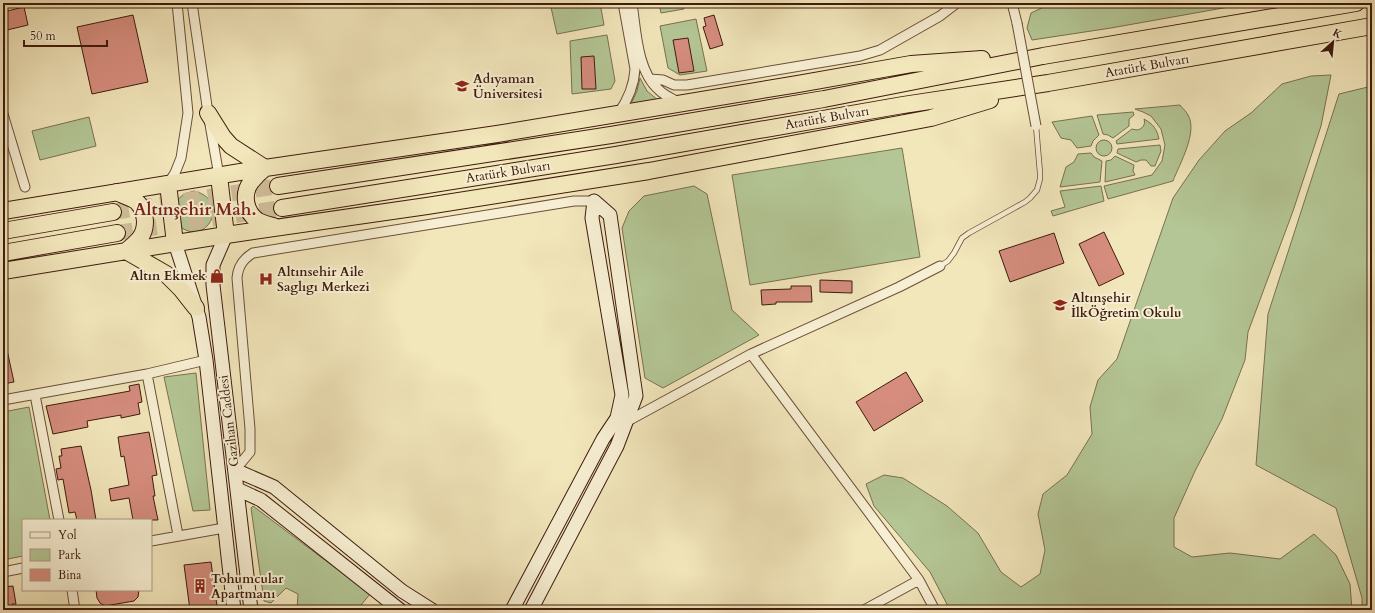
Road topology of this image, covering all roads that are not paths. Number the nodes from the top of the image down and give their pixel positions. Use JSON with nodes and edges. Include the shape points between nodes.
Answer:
{"nodes":[{"id":1,"x":177,"y":3,"type":"edge"},
{"id":2,"x":192,"y":3,"type":"edge"},
{"id":3,"x":623,"y":3,"type":"edge"},
{"id":4,"x":632,"y":3,"type":"edge"},
{"id":5,"x":957,"y":3,"type":"edge"},
{"id":6,"x":1012,"y":3,"type":"edge"},
{"id":7,"x":1356,"y":3,"type":"edge"},
{"id":8,"x":1372,"y":26,"type":"edge"},
{"id":9,"x":1043,"y":56,"type":"junction"},
{"id":10,"x":650,"y":79,"type":"junction"},
{"id":11,"x":1048,"y":84,"type":"junction"},
{"id":12,"x":682,"y":103,"type":"junction"},
{"id":13,"x":208,"y":113,"type":"junction"},
{"id":14,"x":3,"y":114,"type":"edge"},
{"id":15,"x":618,"y":114,"type":"junction"},
{"id":16,"x":1036,"y":126,"type":"joint"},
{"id":17,"x":265,"y":168,"type":"junction"},
{"id":18,"x":219,"y":176,"type":"junction"},
{"id":19,"x":168,"y":184,"type":"junction"},
{"id":20,"x":278,"y":186,"type":"tunnel mouth"},
{"id":21,"x":25,"y":187,"type":"dead end"},
{"id":22,"x":116,"y":192,"type":"junction"},
{"id":23,"x":594,"y":201,"type":"junction"},
{"id":24,"x":282,"y":208,"type":"tunnel mouth"},
{"id":25,"x":3,"y":211,"type":"edge"},
{"id":26,"x":113,"y":212,"type":"tunnel mouth"},
{"id":27,"x":278,"y":228,"type":"junction"},
{"id":28,"x":3,"y":231,"type":"edge"},
{"id":29,"x":117,"y":233,"type":"tunnel mouth"},
{"id":30,"x":226,"y":235,"type":"junction"},
{"id":31,"x":175,"y":242,"type":"junction"},
{"id":32,"x":126,"y":251,"type":"junction"},
{"id":33,"x":3,"y":253,"type":"edge"},
{"id":34,"x":940,"y":266,"type":"joint"},
{"id":35,"x":3,"y":271,"type":"edge"},
{"id":36,"x":196,"y":308,"type":"junction"},
{"id":37,"x":751,"y":354,"type":"junction"},
{"id":38,"x":206,"y":360,"type":"junction"},
{"id":39,"x":147,"y":374,"type":"junction"},
{"id":40,"x":35,"y":395,"type":"junction"},
{"id":41,"x":3,"y":400,"type":"edge"},
{"id":42,"x":622,"y":420,"type":"junction"},
{"id":43,"x":235,"y":470,"type":"junction"},
{"id":44,"x":237,"y":489,"type":"junction"},
{"id":45,"x":59,"y":519,"type":"edge"},
{"id":46,"x":224,"y":528,"type":"junction"},
{"id":47,"x":178,"y":535,"type":"junction"},
{"id":48,"x":152,"y":541,"type":"edge"},
{"id":49,"x":22,"y":568,"type":"edge"},
{"id":50,"x":3,"y":572,"type":"edge"},
{"id":51,"x":919,"y":580,"type":"junction"},
{"id":52,"x":72,"y":591,"type":"edge"},
{"id":53,"x":75,"y":610,"type":"edge"},
{"id":54,"x":234,"y":610,"type":"edge"},
{"id":55,"x":251,"y":610,"type":"edge"},
{"id":56,"x":400,"y":610,"type":"edge"},
{"id":57,"x":432,"y":610,"type":"edge"},
{"id":58,"x":512,"y":610,"type":"edge"},
{"id":59,"x":531,"y":610,"type":"edge"},
{"id":60,"x":864,"y":610,"type":"edge"},
{"id":61,"x":935,"y":610,"type":"edge"}],
"edges":[{"from":1,"to":19,"type":"street","via":[[188,114],[181,158]]},
{"from":2,"to":13,"type":"street"},
{"from":3,"to":15,"type":"street","via":[[635,69],[633,87]]},
{"from":4,"to":10,"type":"street","via":[[642,61]]},
{"from":5,"to":10,"type":"street","via":[[940,16],[880,50],[860,56],[687,85],[674,85],[663,80]]},
{"from":6,"to":16,"type":"street","bridge":true},
{"from":7,"to":9,"type":"highway","name":"Atatürk Bulvarı"},
{"from":8,"to":11,"type":"highway","name":"Atatürk Bulvarı"},
{"from":9,"to":12,"type":"highway","via":[[910,64]]},
{"from":9,"to":20,"type":"highway","name":"Atatürk Bulvarı","via":[[824,99],[612,135]]},
{"from":10,"to":12,"type":"street","via":[[658,90]]},
{"from":11,"to":24,"type":"highway","name":"Atatürk Bulvarı","via":[[903,105],[624,154]]},
{"from":11,"to":27,"type":"highway","via":[[931,118],[665,168]]},
{"from":12,"to":15,"type":"highway"},
{"from":13,"to":17,"type":"highway","via":[[232,146]]},
{"from":13,"to":18,"type":"street"},
{"from":14,"to":21,"type":"street"},
{"from":15,"to":17,"type":"highway"},
{"from":16,"to":34,"type":"lane","via":[[1040,173],[1039,184],[1034,194],[1025,202],[968,233],[948,261]]},
{"from":17,"to":18,"type":"highway"},
{"from":17,"to":27,"type":"highway","via":[[248,186],[246,202],[256,219]]},
{"from":18,"to":19,"type":"highway"},
{"from":18,"to":30,"type":"highway"},
{"from":19,"to":22,"type":"highway"},
{"from":19,"to":31,"type":"highway"},
{"from":22,"to":25,"type":"highway"},
{"from":22,"to":32,"type":"highway","via":[[135,201],[145,218],[141,236]]},
{"from":23,"to":42,"type":"street","via":[[592,218],[622,395]]},
{"from":23,"to":42,"type":"street","via":[[610,215],[636,396]]},
{"from":23,"to":43,"type":"street","via":[[574,201],[352,236],[253,253],[246,257],[238,270],[237,278],[250,452]]},
{"from":26,"to":28,"type":"highway"},
{"from":27,"to":30,"type":"highway"},
{"from":29,"to":33,"type":"highway"},
{"from":30,"to":31,"type":"highway"},
{"from":30,"to":43,"type":"street","name":"Gazihan Caddesi","via":[[213,265],[213,273]]},
{"from":31,"to":32,"type":"highway"},
{"from":31,"to":36,"type":"street","name":"Gazihan Caddesi"},
{"from":32,"to":35,"type":"highway"},
{"from":32,"to":36,"type":"highway","via":[[166,274]]},
{"from":34,"to":37,"type":"street"},
{"from":36,"to":38,"type":"street","name":"Gazihan Caddesi"},
{"from":37,"to":42,"type":"street"},
{"from":37,"to":51,"type":"street"},
{"from":38,"to":39,"type":"street"},
{"from":38,"to":46,"type":"street","name":"Gazihan Caddesi"},
{"from":39,"to":40,"type":"street"},
{"from":39,"to":47,"type":"street"},
{"from":40,"to":41,"type":"street"},
{"from":40,"to":45,"type":"street"},
{"from":42,"to":58,"type":"street","via":[[603,440]]},
{"from":42,"to":59,"type":"street","via":[[617,446]]},
{"from":43,"to":44,"type":"street","name":"Gazihan Caddesi"},
{"from":43,"to":57,"type":"street","via":[[274,487],[402,591]]},
{"from":44,"to":55,"type":"street","name":"Gazihan Caddesi"},
{"from":44,"to":56,"type":"street","via":[[261,500]]},
{"from":46,"to":47,"type":"street"},
{"from":46,"to":54,"type":"street","name":"Gazihan Caddesi"},
{"from":47,"to":48,"type":"street"},
{"from":49,"to":50,"type":"street"},
{"from":51,"to":60,"type":"street"},
{"from":51,"to":61,"type":"street"},
{"from":52,"to":53,"type":"street"}]}
